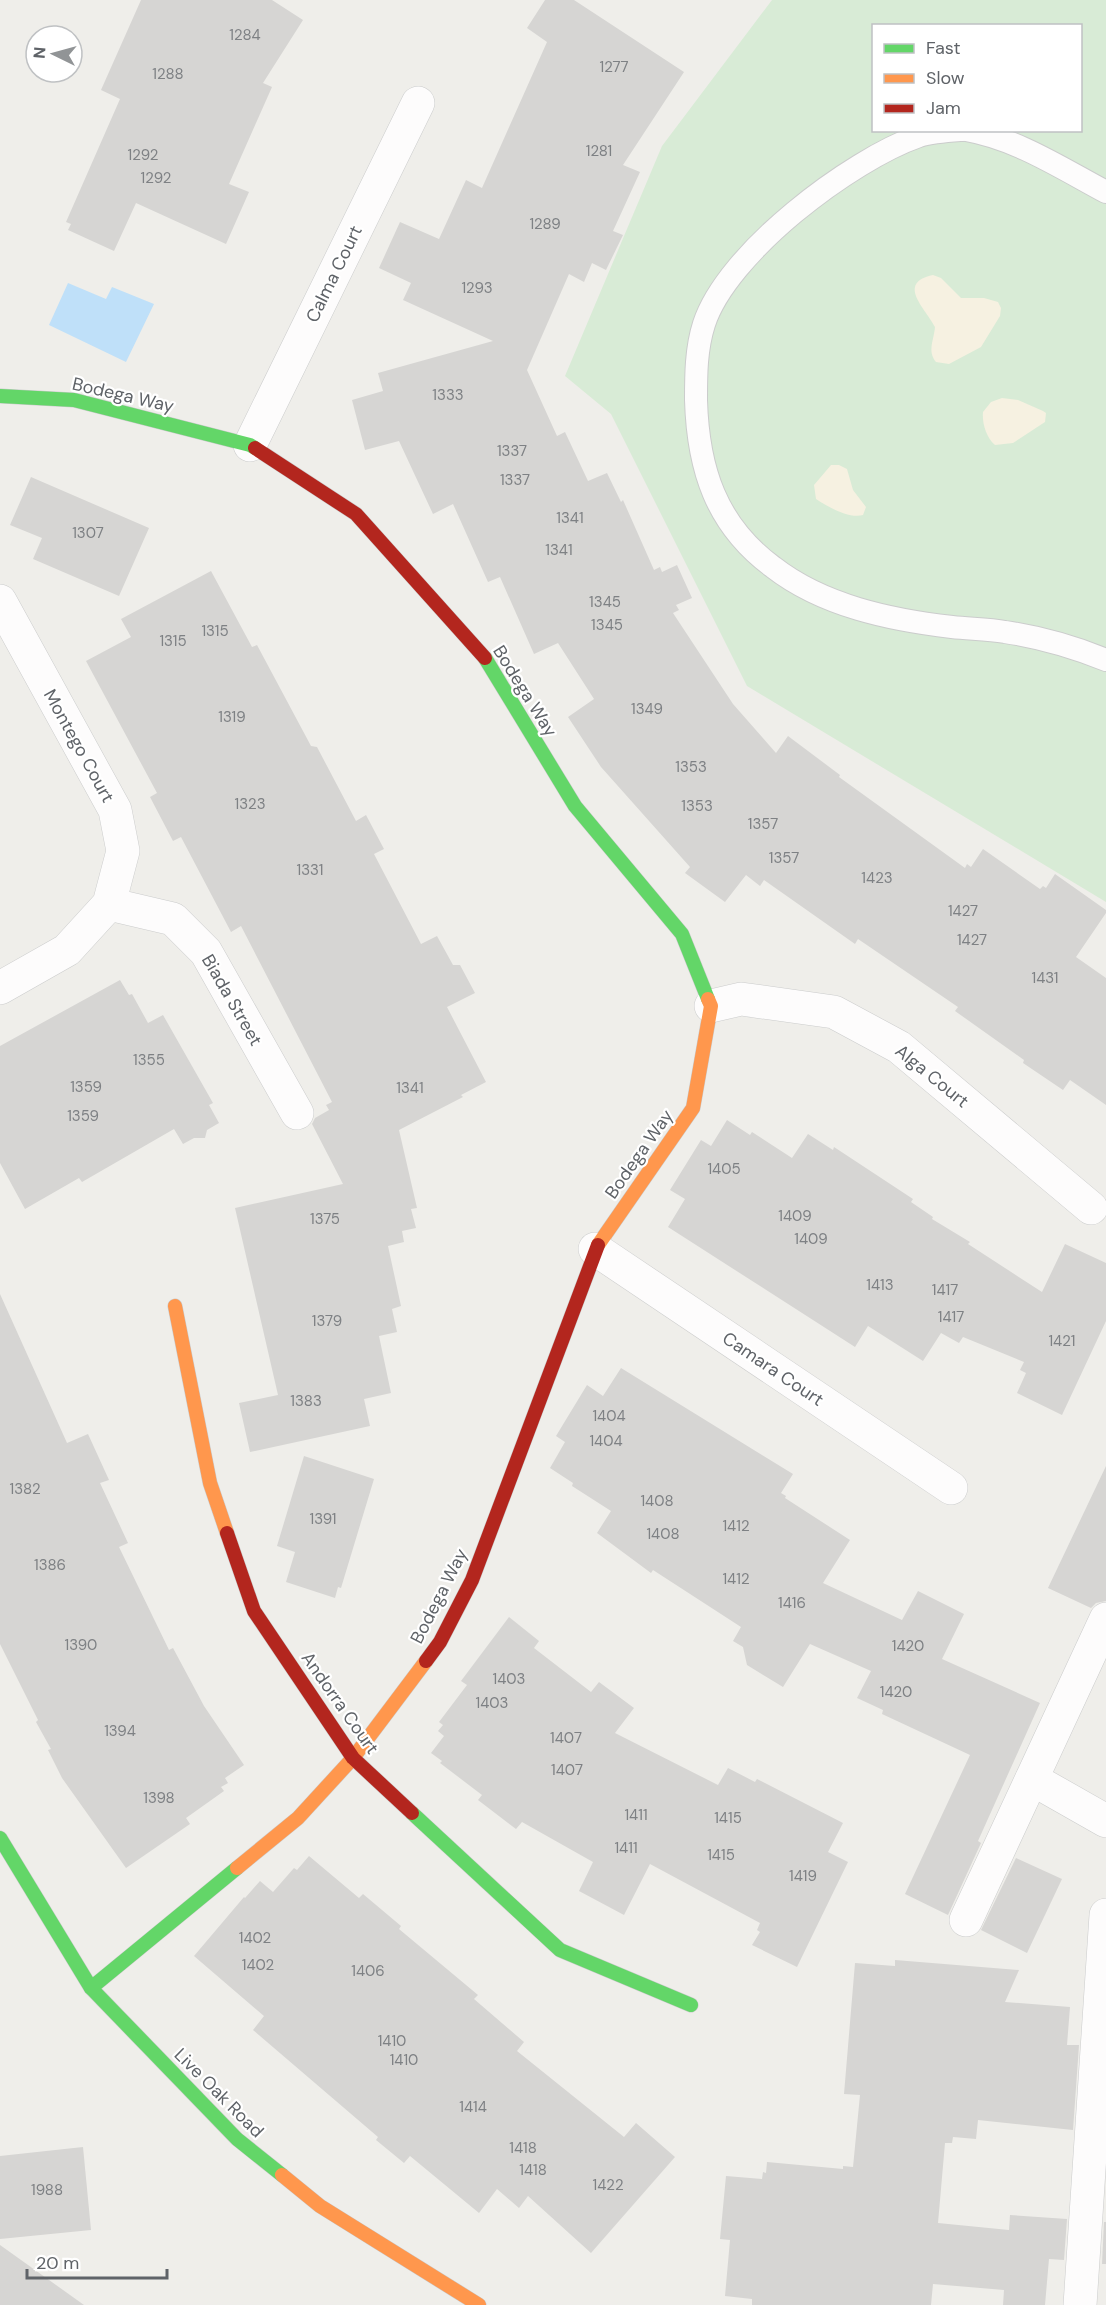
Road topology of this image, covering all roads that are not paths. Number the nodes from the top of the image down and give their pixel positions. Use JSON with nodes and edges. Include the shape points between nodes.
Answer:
{"nodes":[{"id":1,"x":418,"y":103,"type":"dead end"},
{"id":2,"x":950,"y":132,"type":"edge"},
{"id":3,"x":974,"y":132,"type":"edge"},
{"id":4,"x":1106,"y":192,"type":"edge"},
{"id":5,"x":0,"y":396,"type":"edge"},
{"id":6,"x":250,"y":445,"type":"junction"},
{"id":7,"x":0,"y":601,"type":"edge"},
{"id":8,"x":1106,"y":660,"type":"edge"},
{"id":9,"x":110,"y":904,"type":"junction"},
{"id":10,"x":0,"y":988,"type":"edge"},
{"id":11,"x":711,"y":1006,"type":"junction"},
{"id":12,"x":297,"y":1113,"type":"dead end"},
{"id":13,"x":1091,"y":1208,"type":"dead end"},
{"id":14,"x":595,"y":1249,"type":"junction"},
{"id":15,"x":175,"y":1306,"type":"dead end"},
{"id":16,"x":951,"y":1488,"type":"dead end"},
{"id":17,"x":1106,"y":1619,"type":"edge"},
{"id":18,"x":353,"y":1758,"type":"junction"},
{"id":19,"x":1032,"y":1779,"type":"junction"},
{"id":20,"x":1106,"y":1821,"type":"edge"},
{"id":21,"x":0,"y":1838,"type":"edge"},
{"id":22,"x":1106,"y":1915,"type":"edge"},
{"id":23,"x":966,"y":1920,"type":"dead end"},
{"id":24,"x":91,"y":1988,"type":"junction"},
{"id":25,"x":691,"y":2006,"type":"dead end"},
{"id":26,"x":479,"y":2305,"type":"edge"},
{"id":27,"x":1080,"y":2305,"type":"edge"}],
"edges":[{"from":1,"to":6,"type":"street","name":"Calma Court"},
{"from":2,"to":8,"type":"lane","via":[[921,136],[862,164],[781,225],[733,273],[704,323],[699,347],[697,422],[702,461],[712,493],[728,521],[751,549],[804,587],[883,616],[1005,632]]},
{"from":3,"to":4,"type":"lane","via":[[1011,143]]},
{"from":5,"to":6,"type":"street","name":"Bodega Way","via":[[74,400]]},
{"from":6,"to":11,"type":"street","name":"Bodega Way","via":[[356,514],[482,654],[575,806],[682,934]]},
{"from":7,"to":9,"type":"street","name":"Montego Court","via":[[115,810],[123,851]]},
{"from":9,"to":10,"type":"street","name":"Montego Court","via":[[67,950]]},
{"from":9,"to":12,"type":"street","name":"Biada Street","via":[[173,919],[206,952]]},
{"from":11,"to":13,"type":"street","name":"Alga Court","via":[[741,999],[834,1012],[899,1047]]},
{"from":11,"to":14,"type":"street","name":"Bodega Way","via":[[693,1108]]},
{"from":14,"to":16,"type":"street","name":"Camara Court"},
{"from":14,"to":18,"type":"street","name":"Bodega Way","via":[[472,1580],[440,1642]]},
{"from":15,"to":18,"type":"street","name":"Andorra Court","via":[[210,1483],[254,1611]]},
{"from":17,"to":19,"type":"street"},
{"from":18,"to":24,"type":"street","name":"Bodega Way","via":[[298,1818]]},
{"from":18,"to":25,"type":"street","name":"Andorra Court","via":[[560,1950]]},
{"from":19,"to":20,"type":"street"},
{"from":19,"to":23,"type":"street"},
{"from":21,"to":24,"type":"street","name":"Live Oak Road"},
{"from":22,"to":27,"type":"street"},
{"from":24,"to":26,"type":"street","name":"Live Oak Road","via":[[237,2139],[320,2206]]}]}
